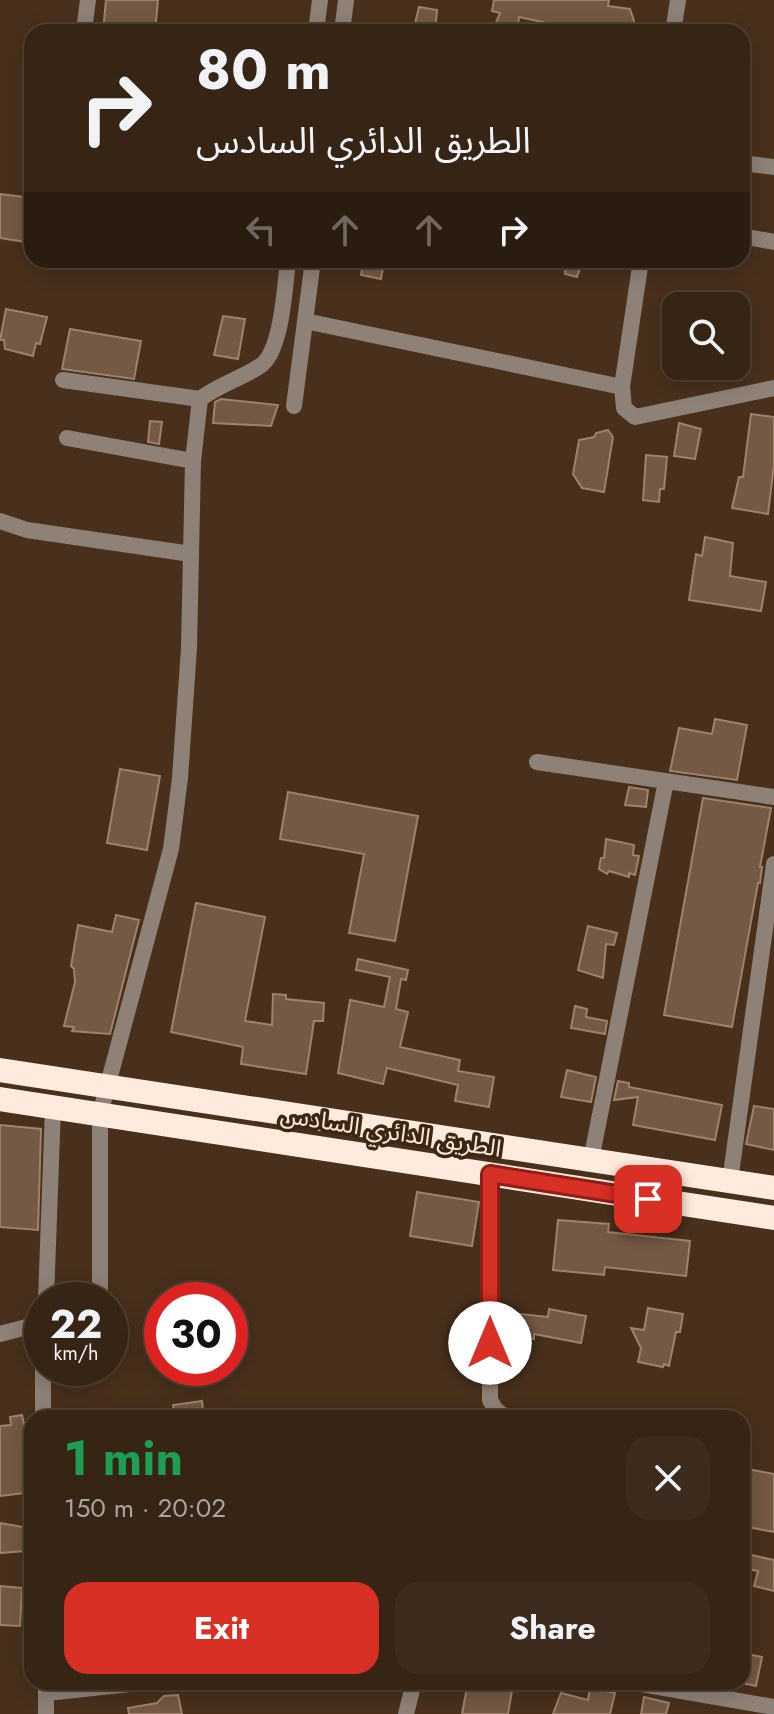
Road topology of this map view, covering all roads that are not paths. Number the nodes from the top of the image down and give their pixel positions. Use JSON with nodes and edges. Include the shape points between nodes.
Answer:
{"nodes":[{"id":1,"x":88,"y":0,"type":"edge"},
{"id":2,"x":320,"y":0,"type":"edge"},
{"id":3,"x":346,"y":0,"type":"edge"},
{"id":4,"x":678,"y":0,"type":"edge"},
{"id":5,"x":85,"y":24,"type":"edge"},
{"id":6,"x":317,"y":24,"type":"edge"},
{"id":7,"x":343,"y":24,"type":"edge"},
{"id":8,"x":674,"y":24,"type":"edge"},
{"id":9,"x":750,"y":164,"type":"edge"},
{"id":10,"x":774,"y":167,"type":"edge"},
{"id":11,"x":750,"y":238,"type":"edge"},
{"id":12,"x":774,"y":242,"type":"edge"},
{"id":13,"x":287,"y":268,"type":"edge"},
{"id":14,"x":312,"y":268,"type":"edge"},
{"id":15,"x":640,"y":268,"type":"edge"},
{"id":16,"x":305,"y":321,"type":"junction"},
{"id":17,"x":63,"y":380,"type":"dead end"},
{"id":18,"x":622,"y":387,"type":"junction"},
{"id":19,"x":774,"y":388,"type":"edge"},
{"id":20,"x":200,"y":399,"type":"junction"},
{"id":21,"x":294,"y":406,"type":"dead end"},
{"id":22,"x":67,"y":438,"type":"dead end"},
{"id":23,"x":193,"y":461,"type":"junction"},
{"id":24,"x":0,"y":521,"type":"edge"},
{"id":25,"x":191,"y":554,"type":"junction"},
{"id":26,"x":537,"y":762,"type":"dead end"},
{"id":27,"x":666,"y":781,"type":"junction"},
{"id":28,"x":774,"y":797,"type":"edge"},
{"id":29,"x":774,"y":864,"type":"edge"},
{"id":30,"x":0,"y":1070,"type":"edge"},
{"id":31,"x":107,"y":1087,"type":"junction"},
{"id":32,"x":0,"y":1099,"type":"edge"},
{"id":33,"x":53,"y":1107,"type":"junction"},
{"id":34,"x":100,"y":1114,"type":"junction"},
{"id":35,"x":591,"y":1160,"type":"junction"},
{"id":36,"x":490,"y":1174,"type":"junction"},
{"id":37,"x":730,"y":1181,"type":"junction"},
{"id":38,"x":774,"y":1188,"type":"edge"},
{"id":39,"x":774,"y":1218,"type":"edge"},
{"id":40,"x":47,"y":1282,"type":"edge"},
{"id":41,"x":100,"y":1282,"type":"edge"},
{"id":42,"x":24,"y":1328,"type":"edge"},
{"id":43,"x":0,"y":1334,"type":"edge"},
{"id":44,"x":43,"y":1386,"type":"edge"},
{"id":45,"x":43,"y":1410,"type":"edge"},
{"id":46,"x":496,"y":1410,"type":"edge"},
{"id":47,"x":46,"y":1690,"type":"edge"},
{"id":48,"x":412,"y":1690,"type":"edge"},
{"id":49,"x":663,"y":1690,"type":"edge"},
{"id":50,"x":732,"y":1707,"type":"edge"},
{"id":51,"x":774,"y":1707,"type":"edge"},
{"id":52,"x":46,"y":1714,"type":"edge"},
{"id":53,"x":406,"y":1714,"type":"edge"}],
"edges":[{"from":1,"to":5,"type":"street"},
{"from":2,"to":6,"type":"street"},
{"from":3,"to":7,"type":"street"},
{"from":4,"to":8,"type":"street"},
{"from":9,"to":10,"type":"street"},
{"from":11,"to":12,"type":"street"},
{"from":13,"to":20,"type":"street","via":[[282,317],[264,365]]},
{"from":14,"to":16,"type":"street"},
{"from":15,"to":18,"type":"street"},
{"from":16,"to":18,"type":"street"},
{"from":16,"to":21,"type":"street"},
{"from":17,"to":20,"type":"street"},
{"from":18,"to":19,"type":"street","via":[[624,408],[635,417]]},
{"from":20,"to":23,"type":"street"},
{"from":22,"to":23,"type":"street"},
{"from":23,"to":25,"type":"street"},
{"from":24,"to":25,"type":"street","via":[[27,530]]},
{"from":25,"to":31,"type":"street","via":[[183,734],[171,849]]},
{"from":26,"to":27,"type":"street"},
{"from":27,"to":28,"type":"street"},
{"from":27,"to":35,"type":"street"},
{"from":29,"to":37,"type":"street"},
{"from":30,"to":31,"type":"highway","name":"الطريق الدائري السادس"},
{"from":31,"to":34,"type":"street"},
{"from":31,"to":35,"type":"highway","name":"الطريق الدائري السادس"},
{"from":32,"to":33,"type":"highway","name":"الطريق الدائري السادس"},
{"from":33,"to":34,"type":"highway","name":"الطريق الدائري السادس"},
{"from":33,"to":40,"type":"street"},
{"from":34,"to":36,"type":"highway","name":"الطريق الدائري السادس"},
{"from":34,"to":41,"type":"street"},
{"from":35,"to":37,"type":"highway","name":"الطريق الدائري السادس"},
{"from":36,"to":39,"type":"highway","name":"الطريق الدائري السادس"},
{"from":36,"to":46,"type":"street","via":[[490,1400]]},
{"from":37,"to":38,"type":"highway","name":"الطريق الدائري السادس"},
{"from":42,"to":43,"type":"street"},
{"from":44,"to":45,"type":"street"},
{"from":47,"to":52,"type":"street"},
{"from":48,"to":53,"type":"street"},
{"from":49,"to":50,"type":"street"},
{"from":50,"to":51,"type":"street"}]}
